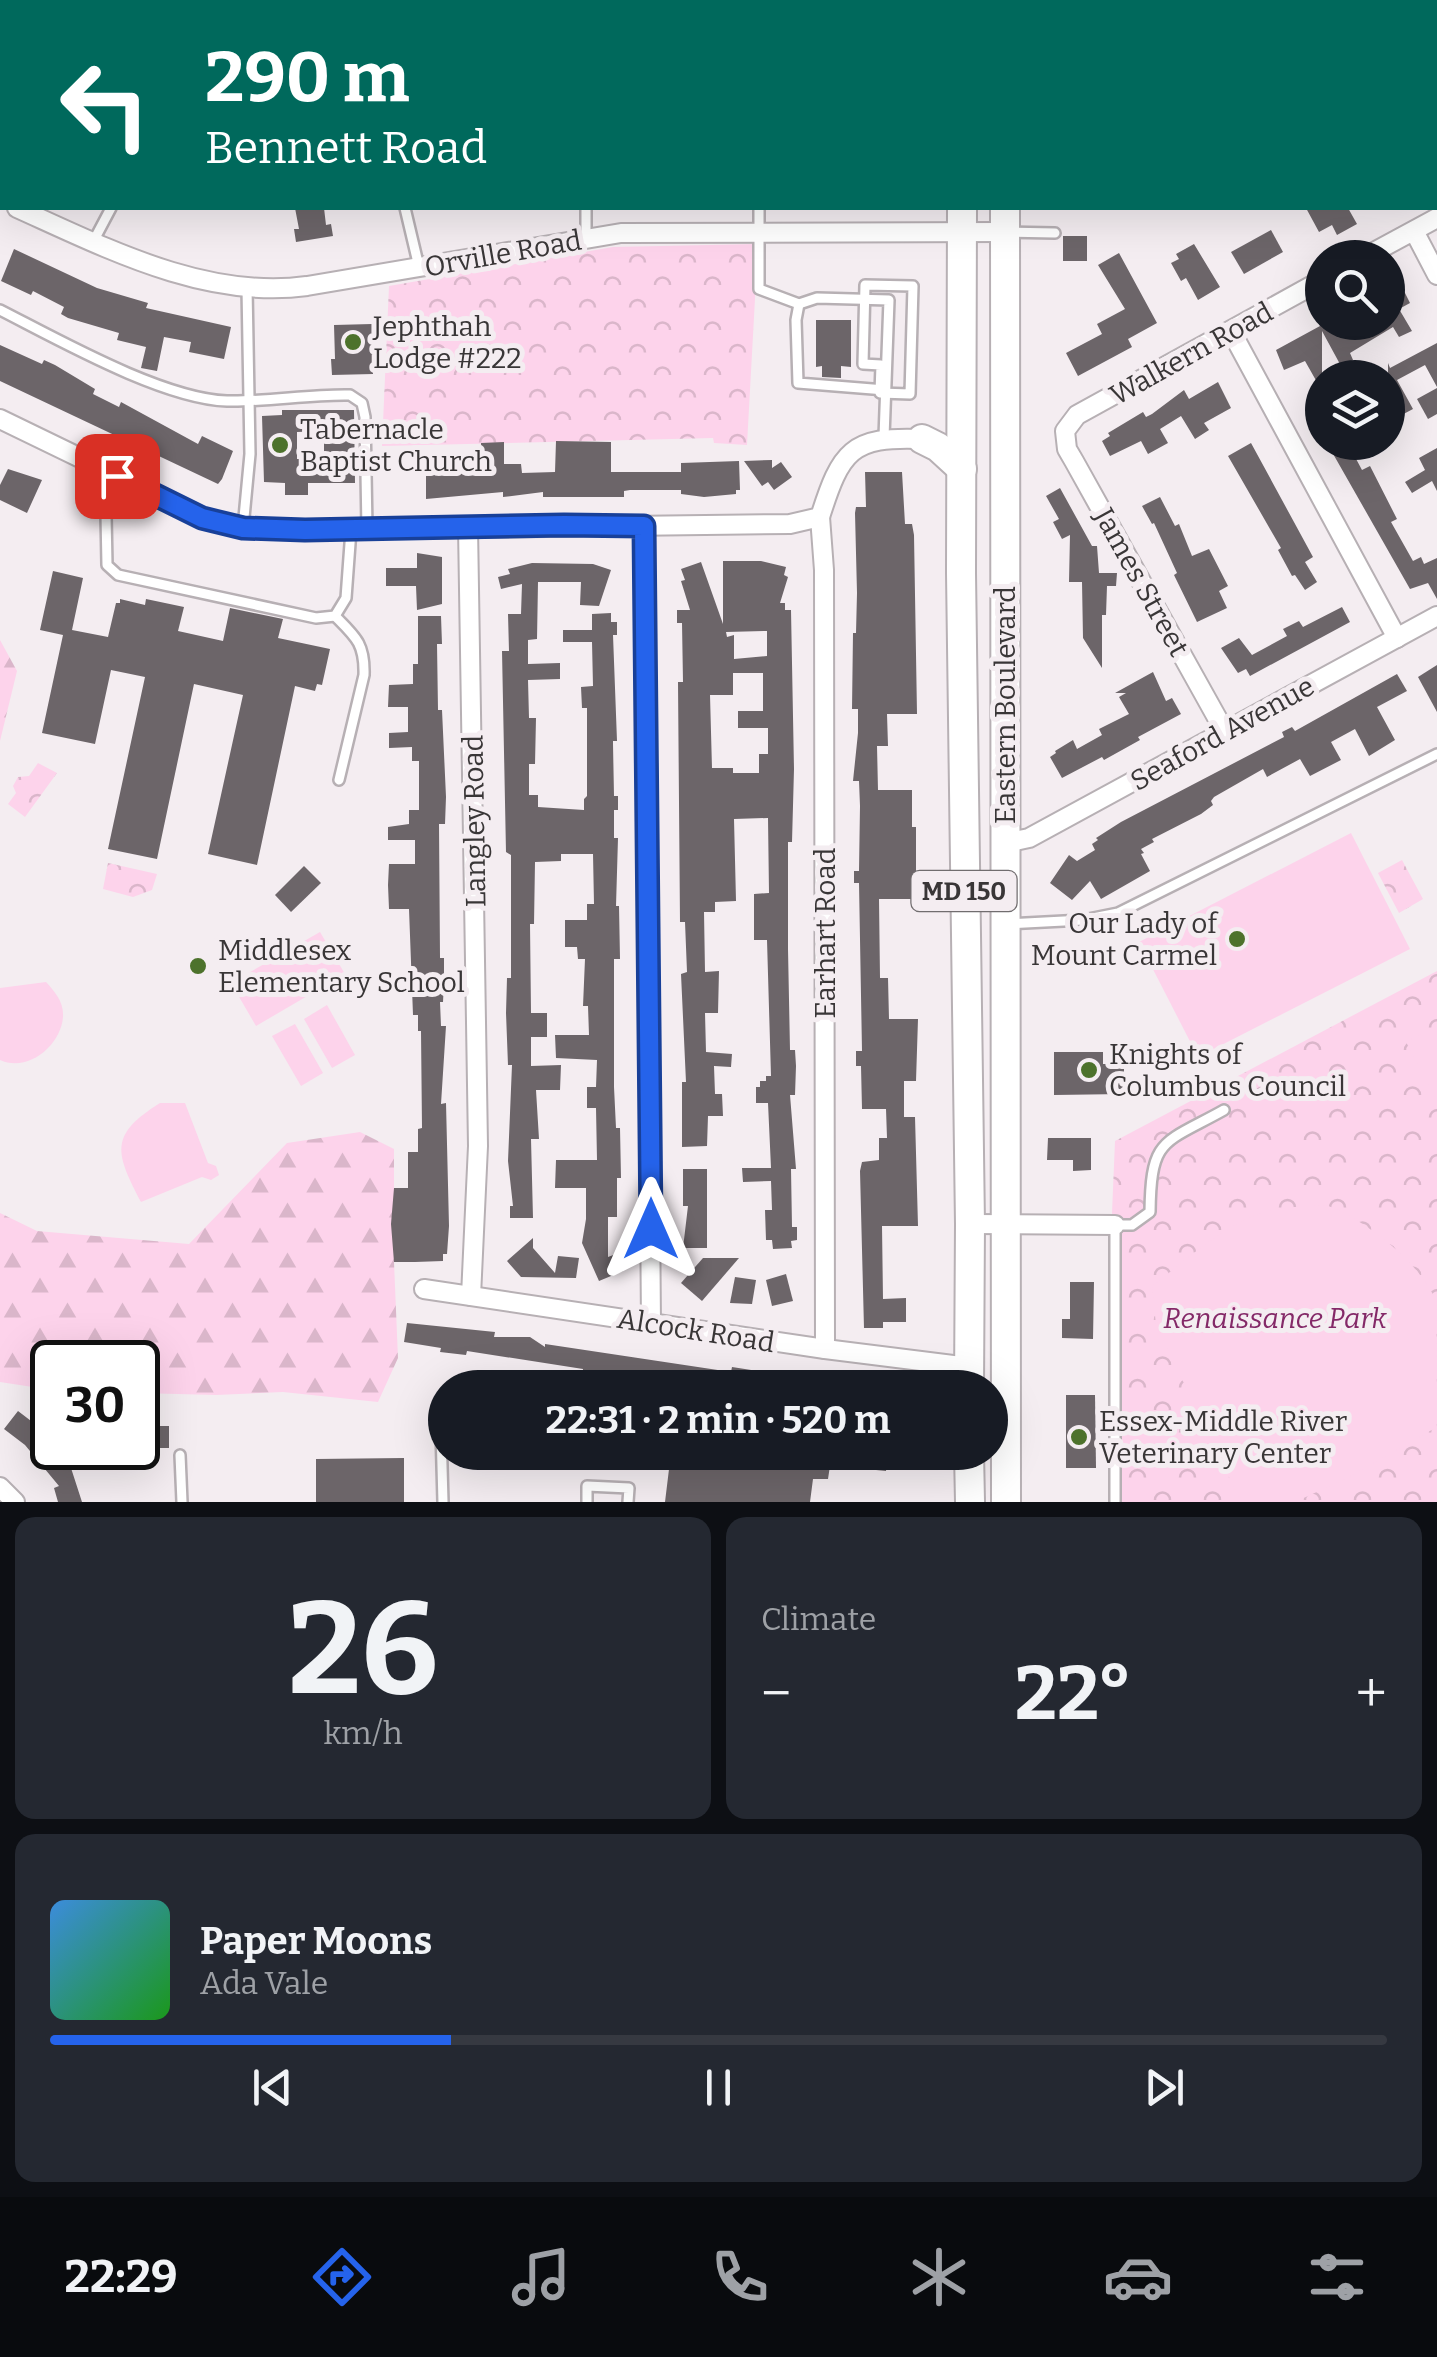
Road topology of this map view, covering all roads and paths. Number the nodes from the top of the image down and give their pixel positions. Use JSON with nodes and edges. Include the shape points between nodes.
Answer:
{"nodes":[{"id":1,"x":21,"y":210,"type":"edge"},
{"id":2,"x":109,"y":210,"type":"edge"},
{"id":3,"x":406,"y":210,"type":"edge"},
{"id":4,"x":586,"y":210,"type":"edge"},
{"id":5,"x":759,"y":210,"type":"edge"},
{"id":6,"x":1437,"y":218,"type":"edge"},
{"id":7,"x":962,"y":219,"type":"edge"},
{"id":8,"x":1005,"y":220,"type":"edge"},
{"id":9,"x":1414,"y":230,"type":"junction"},
{"id":10,"x":759,"y":231,"type":"junction"},
{"id":11,"x":1055,"y":233,"type":"dead end"},
{"id":12,"x":586,"y":239,"type":"junction"},
{"id":13,"x":1396,"y":240,"type":"edge"},
{"id":14,"x":92,"y":242,"type":"junction"},
{"id":15,"x":419,"y":267,"type":"junction"},
{"id":16,"x":1437,"y":275,"type":"edge"},
{"id":17,"x":247,"y":288,"type":"junction"},
{"id":18,"x":1305,"y":290,"type":"edge"},
{"id":19,"x":865,"y":300,"type":"junction"},
{"id":20,"x":799,"y":304,"type":"junction"},
{"id":21,"x":0,"y":310,"type":"edge"},
{"id":22,"x":1231,"y":331,"type":"junction"},
{"id":23,"x":886,"y":390,"type":"junction"},
{"id":24,"x":247,"y":400,"type":"junction"},
{"id":25,"x":962,"y":416,"type":"junction"},
{"id":26,"x":3,"y":427,"type":"edge"},
{"id":27,"x":1065,"y":431,"type":"joint"},
{"id":28,"x":884,"y":437,"type":"junction"},
{"id":29,"x":922,"y":439,"type":"junction"},
{"id":30,"x":962,"y":469,"type":"junction"},
{"id":31,"x":117,"y":476,"type":"junction"},
{"id":32,"x":820,"y":517,"type":"junction"},
{"id":33,"x":644,"y":526,"type":"junction"},
{"id":34,"x":468,"y":527,"type":"junction"},
{"id":35,"x":243,"y":528,"type":"junction"},
{"id":36,"x":359,"y":529,"type":"junction"},
{"id":37,"x":335,"y":616,"type":"junction"},
{"id":38,"x":1437,"y":616,"type":"edge"},
{"id":39,"x":1397,"y":638,"type":"junction"},
{"id":40,"x":1226,"y":732,"type":"junction"},
{"id":41,"x":1437,"y":754,"type":"edge"},
{"id":42,"x":339,"y":780,"type":"dead end"},
{"id":43,"x":1005,"y":843,"type":"junction"},
{"id":44,"x":1005,"y":924,"type":"junction"},
{"id":45,"x":1224,"y":1110,"type":"dead end"},
{"id":46,"x":970,"y":1224,"type":"junction"},
{"id":47,"x":1005,"y":1225,"type":"junction"},
{"id":48,"x":1115,"y":1225,"type":"junction"},
{"id":49,"x":424,"y":1289,"type":"dead end"},
{"id":50,"x":472,"y":1296,"type":"junction"},
{"id":51,"x":651,"y":1323,"type":"junction"},
{"id":52,"x":825,"y":1350,"type":"junction"},
{"id":53,"x":932,"y":1370,"type":"edge"},
{"id":54,"x":969,"y":1370,"type":"edge"},
{"id":55,"x":180,"y":1455,"type":"dead end"},
{"id":56,"x":443,"y":1470,"type":"edge"},
{"id":57,"x":970,"y":1470,"type":"edge"},
{"id":58,"x":0,"y":1487,"type":"edge"},
{"id":59,"x":15,"y":1502,"type":"edge"},
{"id":60,"x":182,"y":1502,"type":"edge"},
{"id":61,"x":443,"y":1502,"type":"edge"},
{"id":62,"x":587,"y":1502,"type":"edge"},
{"id":63,"x":628,"y":1502,"type":"edge"},
{"id":64,"x":970,"y":1502,"type":"edge"},
{"id":65,"x":1006,"y":1502,"type":"edge"},
{"id":66,"x":1114,"y":1502,"type":"edge"}],
"edges":[{"from":1,"to":14,"type":"street","name":"Orville Road"},
{"from":2,"to":14,"type":"lane"},
{"from":3,"to":15,"type":"lane"},
{"from":4,"to":12,"type":"lane"},
{"from":5,"to":10,"type":"lane"},
{"from":6,"to":9,"type":"street"},
{"from":7,"to":8,"type":"street","name":"Orville Road"},
{"from":7,"to":10,"type":"street","name":"Orville Road"},
{"from":7,"to":25,"type":"main road","name":"Eastern Boulevard","number":"MD 150"},
{"from":8,"to":11,"type":"lane"},
{"from":8,"to":43,"type":"main road","name":"Eastern Boulevard","number":"MD 150"},
{"from":9,"to":13,"type":"street"},
{"from":9,"to":16,"type":"street"},
{"from":10,"to":12,"type":"street","name":"Orville Road"},
{"from":10,"to":20,"type":"lane","via":[[759,289]]},
{"from":12,"to":15,"type":"street","name":"Orville Road"},
{"from":14,"to":17,"type":"street","name":"Orville Road"},
{"from":15,"to":17,"type":"street","name":"Orville Road","via":[[280,290]]},
{"from":17,"to":24,"type":"lane"},
{"from":18,"to":22,"type":"street","name":"Walkern Road"},
{"from":19,"to":19,"type":"lane","via":[[864,364],[880,365],[880,394],[910,394],[913,286],[865,285]]},
{"from":19,"to":20,"type":"lane"},
{"from":19,"to":23,"type":"lane","via":[[889,300]]},
{"from":20,"to":23,"type":"lane","via":[[798,383]]},
{"from":21,"to":24,"type":"lane","via":[[133,374],[190,394]]},
{"from":22,"to":27,"type":"street","name":"Walkern Road","via":[[1077,416]]},
{"from":22,"to":39,"type":"street"},
{"from":23,"to":28,"type":"lane"},
{"from":24,"to":35,"type":"lane","via":[[250,468]]},
{"from":24,"to":36,"type":"lane","via":[[334,394],[362,403]]},
{"from":25,"to":29,"type":"main road","via":[[950,431]]},
{"from":25,"to":30,"type":"main road","name":"Eastern Boulevard","number":"MD 150"},
{"from":26,"to":31,"type":"street"},
{"from":27,"to":40,"type":"street","name":"James Street","via":[[1074,462]]},
{"from":28,"to":29,"type":"street"},
{"from":28,"to":32,"type":"street","via":[[858,445],[832,481]]},
{"from":29,"to":30,"type":"main road"},
{"from":30,"to":46,"type":"main road","name":"Eastern Boulevard","number":"MD 150"},
{"from":31,"to":35,"type":"street","via":[[202,518]]},
{"from":31,"to":37,"type":"lane","via":[[106,515],[106,560],[118,575],[272,610]]},
{"from":32,"to":33,"type":"street","via":[[771,526]]},
{"from":32,"to":52,"type":"street","name":"Earhart Road"},
{"from":33,"to":34,"type":"street"},
{"from":33,"to":51,"type":"street"},
{"from":34,"to":36,"type":"street"},
{"from":34,"to":50,"type":"street","name":"Langley Road","via":[[478,1146]]},
{"from":35,"to":36,"type":"street"},
{"from":36,"to":37,"type":"lane","via":[[346,598]]},
{"from":37,"to":42,"type":"lane","via":[[355,636],[364,658]]},
{"from":38,"to":39,"type":"street","name":"Seaford Avenue"},
{"from":39,"to":40,"type":"street","name":"Seaford Avenue"},
{"from":40,"to":43,"type":"street","name":"Seaford Avenue","via":[[1028,838]]},
{"from":41,"to":44,"type":"lane","via":[[1118,913]]},
{"from":43,"to":44,"type":"main road","name":"Eastern Boulevard","number":"MD 150"},
{"from":44,"to":47,"type":"main road","name":"Eastern Boulevard","number":"MD 150"},
{"from":45,"to":48,"type":"lane","via":[[1163,1144],[1153,1160],[1150,1212],[1132,1225]]},
{"from":46,"to":47,"type":"street"},
{"from":46,"to":54,"type":"main road","name":"Eastern Boulevard","number":"MD 150"},
{"from":47,"to":48,"type":"street"},
{"from":47,"to":65,"type":"main road","name":"Eastern Boulevard","number":"MD 150"},
{"from":48,"to":66,"type":"lane"},
{"from":49,"to":50,"type":"street","name":"Alcock Road"},
{"from":50,"to":51,"type":"street","name":"Alcock Road"},
{"from":51,"to":52,"type":"street","name":"Alcock Road"},
{"from":52,"to":53,"type":"street","name":"Alcock Road"},
{"from":55,"to":60,"type":"lane"},
{"from":56,"to":61,"type":"lane"},
{"from":57,"to":64,"type":"main road"},
{"from":58,"to":59,"type":"street"},
{"from":62,"to":63,"type":"lane","via":[[588,1486],[628,1488]]}]}
